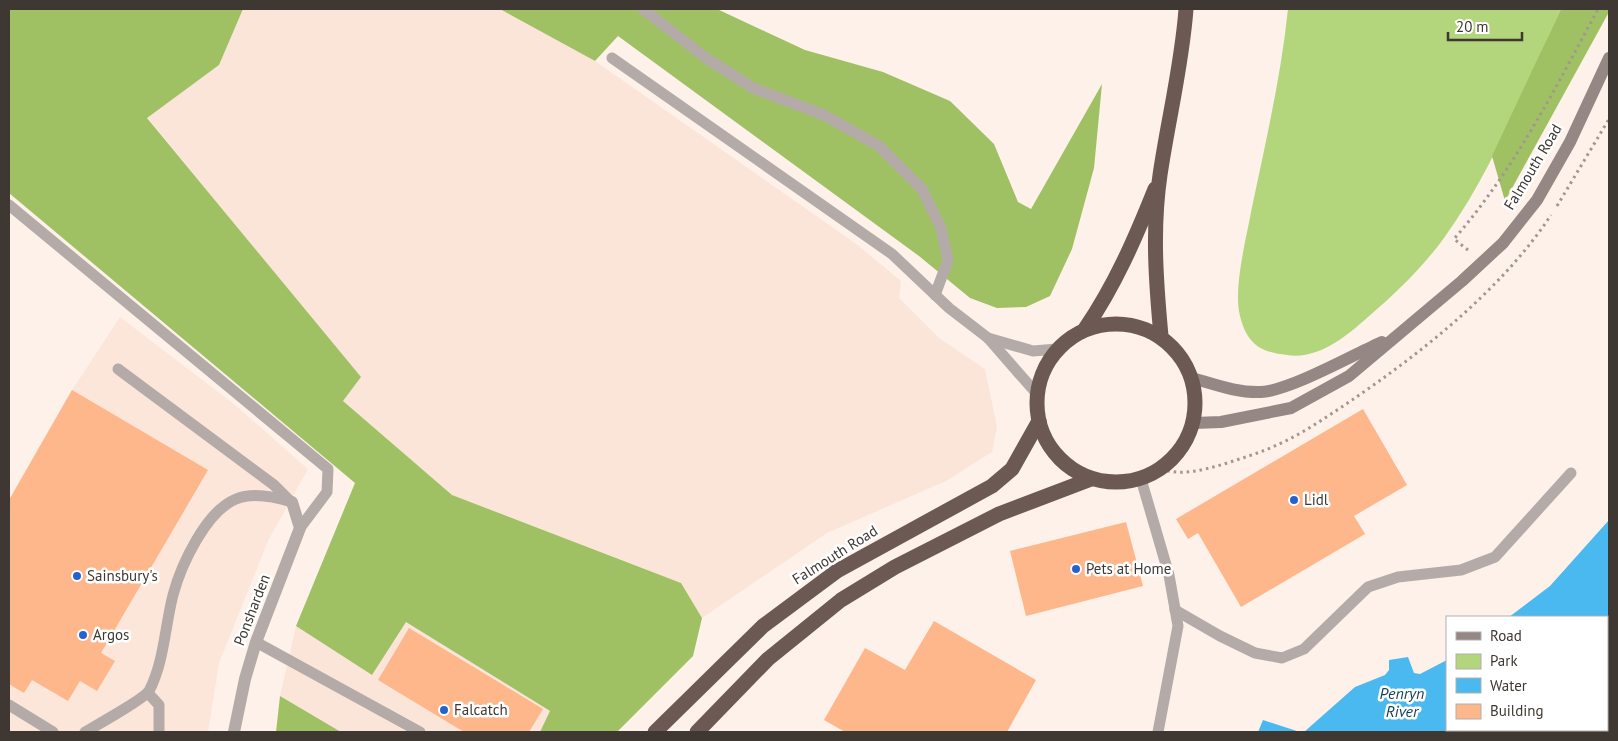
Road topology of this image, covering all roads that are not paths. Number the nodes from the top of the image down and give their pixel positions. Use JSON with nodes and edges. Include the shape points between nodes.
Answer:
{"nodes":[{"id":1,"x":643,"y":9,"type":"edge"},
{"id":2,"x":1186,"y":9,"type":"edge"},
{"id":3,"x":612,"y":58,"type":"dead end"},
{"id":4,"x":1609,"y":58,"type":"edge"},
{"id":5,"x":1160,"y":176,"type":"junction"},
{"id":6,"x":9,"y":205,"type":"edge"},
{"id":7,"x":935,"y":295,"type":"junction"},
{"id":8,"x":1085,"y":329,"type":"junction"},
{"id":9,"x":1160,"y":336,"type":"junction"},
{"id":10,"x":1396,"y":336,"type":"junction"},
{"id":11,"x":988,"y":338,"type":"junction"},
{"id":12,"x":1057,"y":349,"type":"junction"},
{"id":13,"x":118,"y":369,"type":"dead end"},
{"id":14,"x":1192,"y":378,"type":"junction"},
{"id":15,"x":1037,"y":394,"type":"junction"},
{"id":16,"x":1039,"y":421,"type":"junction"},
{"id":17,"x":1194,"y":423,"type":"junction"},
{"id":18,"x":1571,"y":473,"type":"dead end"},
{"id":19,"x":1091,"y":479,"type":"junction"},
{"id":20,"x":1141,"y":479,"type":"junction"},
{"id":21,"x":292,"y":502,"type":"junction"},
{"id":22,"x":300,"y":528,"type":"junction"},
{"id":23,"x":1176,"y":610,"type":"junction"},
{"id":24,"x":256,"y":642,"type":"junction"},
{"id":25,"x":148,"y":693,"type":"junction"},
{"id":26,"x":9,"y":706,"type":"edge"},
{"id":27,"x":53,"y":732,"type":"edge"},
{"id":28,"x":85,"y":732,"type":"edge"},
{"id":29,"x":159,"y":732,"type":"edge"},
{"id":30,"x":234,"y":732,"type":"edge"},
{"id":31,"x":420,"y":732,"type":"edge"},
{"id":32,"x":655,"y":732,"type":"edge"},
{"id":33,"x":697,"y":732,"type":"edge"},
{"id":34,"x":1158,"y":732,"type":"edge"}],
"edges":[{"from":1,"to":7,"type":"lane","via":[[706,58],[753,88],[824,115],[879,146],[922,190],[941,228],[948,260]]},
{"from":2,"to":5,"type":"highway"},
{"from":3,"to":7,"type":"lane","via":[[892,254]]},
{"from":4,"to":10,"type":"main road","name":"Falmouth Road","via":[[1554,173],[1522,221],[1487,258]]},
{"from":5,"to":8,"type":"highway","via":[[1130,252]]},
{"from":5,"to":9,"type":"highway","via":[[1154,259]]},
{"from":6,"to":22,"type":"lane","via":[[328,469],[327,492]]},
{"from":7,"to":11,"type":"lane"},
{"from":8,"to":9,"type":"highway","via":[[1111,323],[1137,325]]},
{"from":8,"to":12,"type":"highway"},
{"from":9,"to":14,"type":"highway","via":[[1180,354]]},
{"from":10,"to":14,"type":"main road","name":"Falmouth Road","via":[[1289,385],[1262,392],[1232,389]]},
{"from":10,"to":17,"type":"main road","name":"Falmouth Road","via":[[1350,376],[1292,408],[1221,422]]},
{"from":11,"to":12,"type":"lane","via":[[1033,351]]},
{"from":11,"to":15,"type":"lane"},
{"from":12,"to":15,"type":"highway","via":[[1044,370]]},
{"from":13,"to":21,"type":"lane","via":[[274,485]]},
{"from":14,"to":17,"type":"highway","via":[[1196,400]]},
{"from":15,"to":16,"type":"highway"},
{"from":16,"to":19,"type":"highway","via":[[1049,446],[1067,466]]},
{"from":16,"to":32,"type":"highway","name":"Falmouth Road","via":[[1012,469],[992,486],[837,571],[763,626]]},
{"from":17,"to":20,"type":"highway","via":[[1182,449],[1161,469]]},
{"from":18,"to":23,"type":"lane","via":[[1495,558],[1461,570],[1398,577],[1368,587],[1304,649],[1282,658],[1255,653]]},
{"from":19,"to":20,"type":"highway","via":[[1116,483]]},
{"from":19,"to":33,"type":"highway","via":[[999,514],[895,567],[841,600],[768,659]]},
{"from":20,"to":23,"type":"lane"},
{"from":21,"to":22,"type":"street"},
{"from":21,"to":25,"type":"lane","via":[[271,496],[236,498],[216,512],[197,540],[174,593]]},
{"from":22,"to":24,"type":"street","name":"Ponsharden"},
{"from":23,"to":34,"type":"lane","via":[[1178,626]]},
{"from":24,"to":30,"type":"street","name":"Ponsharden"},
{"from":24,"to":31,"type":"lane"},
{"from":25,"to":28,"type":"lane"},
{"from":25,"to":29,"type":"lane","via":[[159,705]]},
{"from":26,"to":27,"type":"lane"}]}
